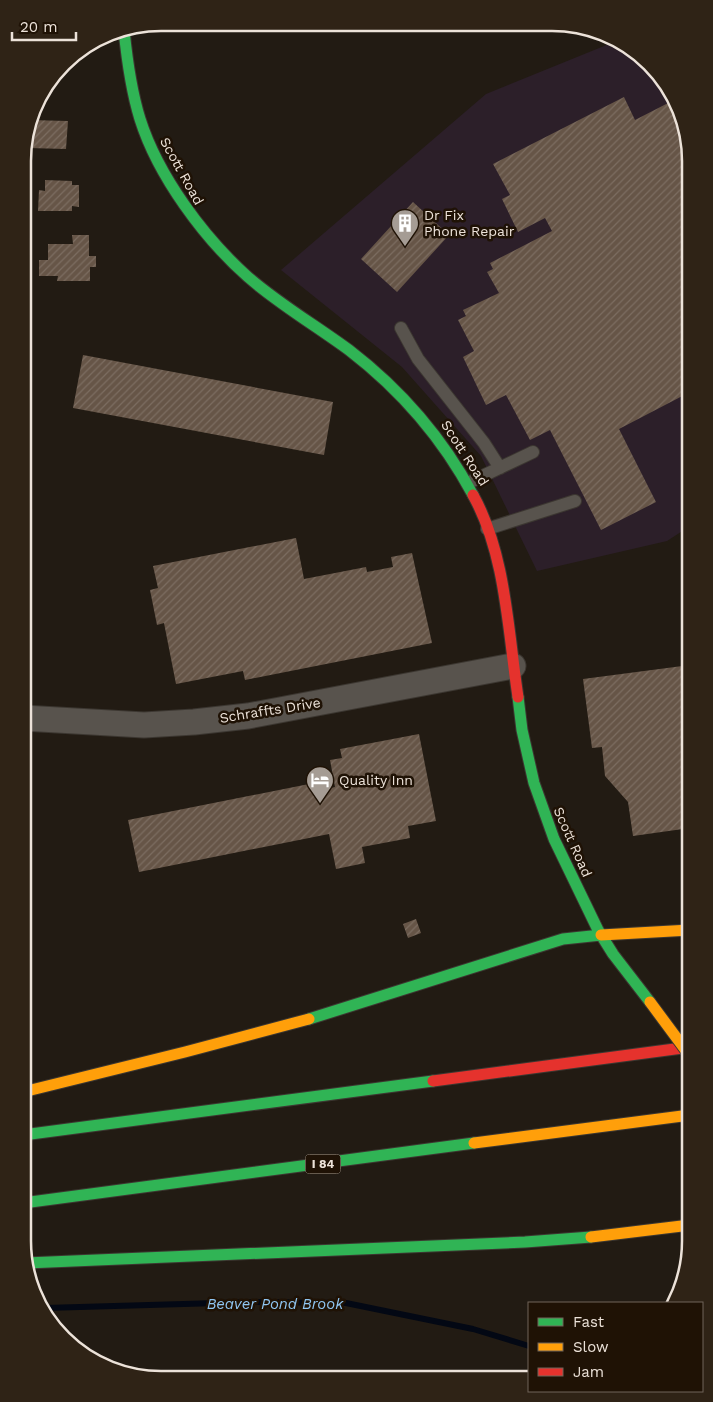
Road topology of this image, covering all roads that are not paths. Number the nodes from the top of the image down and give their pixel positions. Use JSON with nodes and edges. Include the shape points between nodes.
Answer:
{"nodes":[{"id":1,"x":125,"y":37,"type":"edge"},
{"id":2,"x":401,"y":328,"type":"dead end"},
{"id":3,"x":534,"y":452,"type":"dead end"},
{"id":4,"x":500,"y":468,"type":"junction"},
{"id":5,"x":468,"y":483,"type":"junction"},
{"id":6,"x":575,"y":501,"type":"dead end"},
{"id":7,"x":488,"y":529,"type":"junction"},
{"id":8,"x":513,"y":666,"type":"junction"},
{"id":9,"x":31,"y":718,"type":"edge"},
{"id":10,"x":681,"y":931,"type":"edge"},
{"id":11,"x":601,"y":934,"type":"junction"},
{"id":12,"x":681,"y":1044,"type":"edge"},
{"id":13,"x":681,"y":1048,"type":"edge"},
{"id":14,"x":31,"y":1090,"type":"edge"},
{"id":15,"x":681,"y":1117,"type":"edge"},
{"id":16,"x":31,"y":1134,"type":"edge"},
{"id":17,"x":31,"y":1202,"type":"edge"},
{"id":18,"x":681,"y":1226,"type":"edge"},
{"id":19,"x":33,"y":1263,"type":"edge"}],
"edges":[{"from":1,"to":5,"type":"main road","name":"Scott Road","via":[[130,78],[143,128],[177,196],[193,220],[222,253],[263,289],[364,362],[394,388],[430,427]]},
{"from":2,"to":4,"type":"lane","via":[[418,359]]},
{"from":3,"to":4,"type":"lane"},
{"from":4,"to":5,"type":"lane"},
{"from":5,"to":7,"type":"main road","name":"Scott Road"},
{"from":6,"to":7,"type":"lane"},
{"from":7,"to":8,"type":"main road","name":"Scott Road","via":[[498,565]]},
{"from":8,"to":9,"type":"street","name":"Schraffts Drive","via":[[248,716],[194,722],[144,725]]},
{"from":8,"to":11,"type":"main road","name":"Scott Road","via":[[527,752],[541,807]]},
{"from":10,"to":11,"type":"main road"},
{"from":11,"to":12,"type":"main road","name":"Scott Road","bridge":true},
{"from":11,"to":14,"type":"main road","via":[[563,938],[300,1021]]},
{"from":13,"to":16,"type":"main road"},
{"from":15,"to":17,"type":"main road","number":"I 84"},
{"from":18,"to":19,"type":"main road","via":[[525,1242]]}]}
